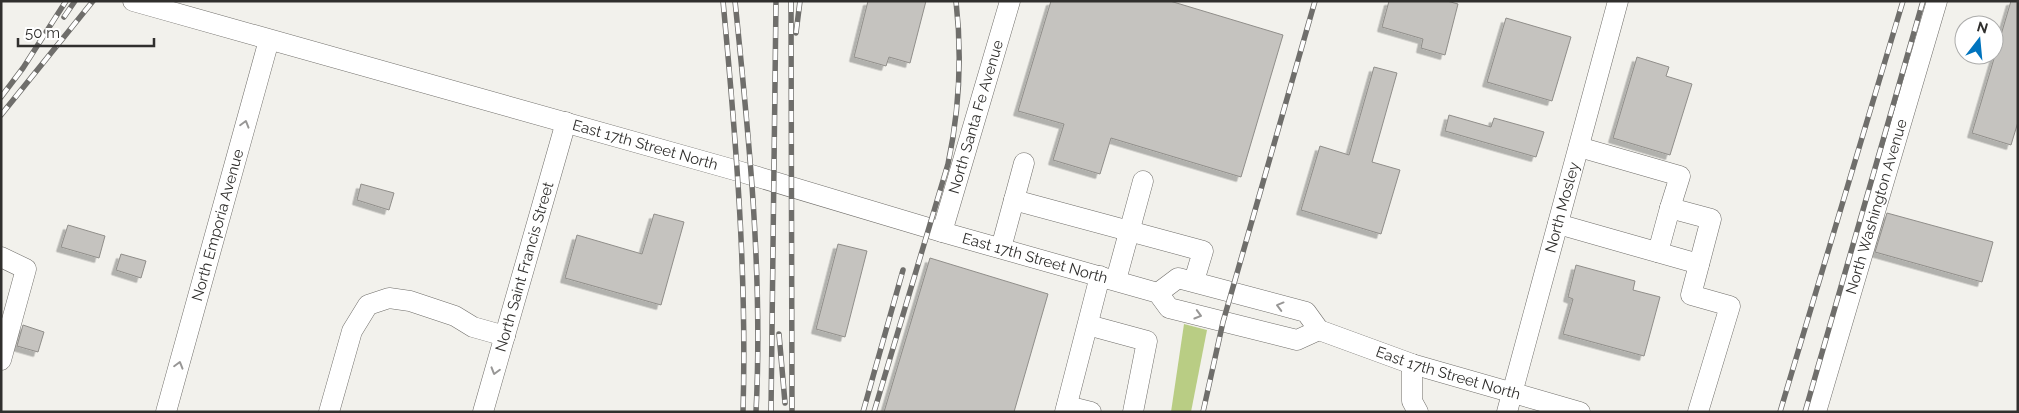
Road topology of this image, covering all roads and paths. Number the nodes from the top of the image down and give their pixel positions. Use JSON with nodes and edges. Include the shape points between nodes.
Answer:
{"nodes":[{"id":1,"x":133,"y":1,"type":"edge"},
{"id":2,"x":1010,"y":1,"type":"edge"},
{"id":3,"x":1618,"y":1,"type":"edge"},
{"id":4,"x":1937,"y":1,"type":"edge"},
{"id":5,"x":269,"y":40,"type":"junction"},
{"id":6,"x":566,"y":122,"type":"junction"},
{"id":7,"x":1579,"y":147,"type":"junction"},
{"id":8,"x":1024,"y":163,"type":"dead end"},
{"id":9,"x":1143,"y":181,"type":"dead end"},
{"id":10,"x":1014,"y":200,"type":"junction"},
{"id":11,"x":1670,"y":208,"type":"junction"},
{"id":12,"x":1558,"y":224,"type":"junction"},
{"id":13,"x":1129,"y":231,"type":"junction"},
{"id":14,"x":942,"y":232,"type":"junction"},
{"id":15,"x":1001,"y":248,"type":"junction"},
{"id":16,"x":1658,"y":252,"type":"junction"},
{"id":17,"x":1,"y":257,"type":"edge"},
{"id":18,"x":1699,"y":264,"type":"junction"},
{"id":19,"x":1108,"y":278,"type":"junction"},
{"id":20,"x":1194,"y":281,"type":"junction"},
{"id":21,"x":1158,"y":293,"type":"junction"},
{"id":22,"x":1088,"y":325,"type":"junction"},
{"id":23,"x":1319,"y":330,"type":"junction"},
{"id":24,"x":505,"y":336,"type":"junction"},
{"id":25,"x":1,"y":360,"type":"edge"},
{"id":26,"x":1412,"y":364,"type":"junction"},
{"id":27,"x":1513,"y":392,"type":"junction"},
{"id":28,"x":1066,"y":409,"type":"edge"},
{"id":29,"x":166,"y":412,"type":"edge"},
{"id":30,"x":329,"y":412,"type":"edge"},
{"id":31,"x":483,"y":412,"type":"edge"},
{"id":32,"x":1091,"y":412,"type":"edge"},
{"id":33,"x":1132,"y":412,"type":"edge"},
{"id":34,"x":1418,"y":412,"type":"edge"},
{"id":35,"x":1507,"y":412,"type":"edge"},
{"id":36,"x":1580,"y":412,"type":"edge"},
{"id":37,"x":1698,"y":412,"type":"edge"},
{"id":38,"x":1816,"y":412,"type":"edge"}],
"edges":[{"from":1,"to":5,"type":"street","name":"East 17th Street North"},
{"from":2,"to":14,"type":"street","name":"North Santa Fe Avenue"},
{"from":3,"to":7,"type":"street","name":"North Mosley"},
{"from":4,"to":38,"type":"street","name":"North Washington Avenue"},
{"from":5,"to":6,"type":"street","name":"East 17th Street North"},
{"from":29,"to":5,"type":"street","name":"North Emporia Avenue","one_way":true},
{"from":6,"to":14,"type":"street","name":"East 17th Street North"},
{"from":6,"to":24,"type":"street","name":"North Saint Francis Street"},
{"from":7,"to":11,"type":"street","via":[[1680,176]]},
{"from":7,"to":12,"type":"street","name":"North Mosley"},
{"from":8,"to":10,"type":"street"},
{"from":9,"to":13,"type":"street"},
{"from":10,"to":13,"type":"street"},
{"from":10,"to":15,"type":"street"},
{"from":11,"to":16,"type":"street"},
{"from":11,"to":18,"type":"street","via":[[1710,219]]},
{"from":12,"to":16,"type":"street"},
{"from":12,"to":27,"type":"street","name":"North Mosley"},
{"from":13,"to":19,"type":"street"},
{"from":13,"to":20,"type":"street","via":[[1203,251]]},
{"from":14,"to":15,"type":"street","name":"East 17th Street North"},
{"from":15,"to":19,"type":"street","name":"East 17th Street North"},
{"from":16,"to":18,"type":"street"},
{"from":17,"to":25,"type":"street","via":[[26,269]]},
{"from":18,"to":37,"type":"street","via":[[1691,295],[1730,306]]},
{"from":19,"to":21,"type":"street","name":"East 17th Street North"},
{"from":19,"to":22,"type":"street"},
{"from":20,"to":21,"type":"street","name":"East 17th Street North","via":[[1178,278]]},
{"from":23,"to":20,"type":"street","name":"East 17th Street North","one_way":true,"via":[[1306,312]]},
{"from":21,"to":23,"type":"street","name":"East 17th Street North","one_way":true,"via":[[1169,308],[1297,340]]},
{"from":22,"to":28,"type":"street"},
{"from":22,"to":33,"type":"street","via":[[1147,340]]},
{"from":23,"to":26,"type":"street","name":"East 17th Street North"},
{"from":24,"to":30,"type":"street","via":[[473,327],[455,316],[410,301],[389,298],[368,305],[352,331]]},
{"from":24,"to":31,"type":"street","name":"North Saint Francis Street","one_way":true},
{"from":26,"to":27,"type":"street","name":"East 17th Street North"},
{"from":26,"to":34,"type":"street","via":[[1412,401]]},
{"from":27,"to":35,"type":"street","name":"North Mosley"},
{"from":27,"to":36,"type":"street","name":"East 17th Street North"},
{"from":28,"to":32,"type":"street"}]}
